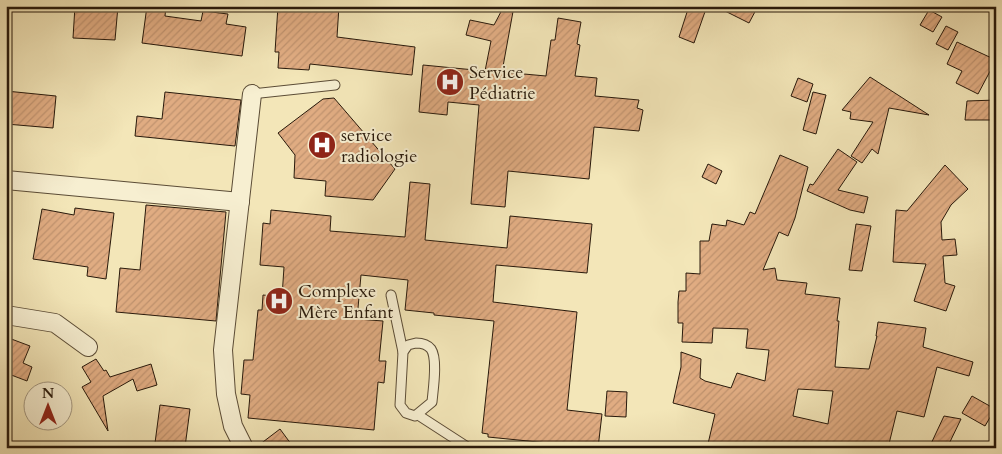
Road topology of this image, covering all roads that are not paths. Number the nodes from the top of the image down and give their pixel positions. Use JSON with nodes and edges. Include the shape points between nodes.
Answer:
{"nodes":[{"id":1,"x":335,"y":85,"type":"dead end"},
{"id":2,"x":252,"y":94,"type":"joint"},
{"id":3,"x":6,"y":180,"type":"edge"},
{"id":4,"x":240,"y":202,"type":"junction"},
{"id":5,"x":391,"y":295,"type":"dead end"},
{"id":6,"x":6,"y":315,"type":"edge"},
{"id":7,"x":88,"y":347,"type":"dead end"},
{"id":8,"x":403,"y":352,"type":"junction"},
{"id":9,"x":418,"y":415,"type":"junction"},
{"id":10,"x":244,"y":448,"type":"edge"},
{"id":11,"x":469,"y":448,"type":"edge"}],
"edges":[{"from":1,"to":2,"type":"lane"},
{"from":2,"to":4,"type":"street"},
{"from":3,"to":4,"type":"street"},
{"from":4,"to":10,"type":"street","via":[[223,350],[226,394],[233,426]]},
{"from":5,"to":8,"type":"lane"},
{"from":6,"to":7,"type":"street","via":[[55,323]]},
{"from":8,"to":9,"type":"lane","via":[[400,405],[406,413]]},
{"from":8,"to":9,"type":"lane","via":[[416,342],[424,343],[431,349],[434,360],[432,402]]},
{"from":9,"to":11,"type":"lane"}]}
